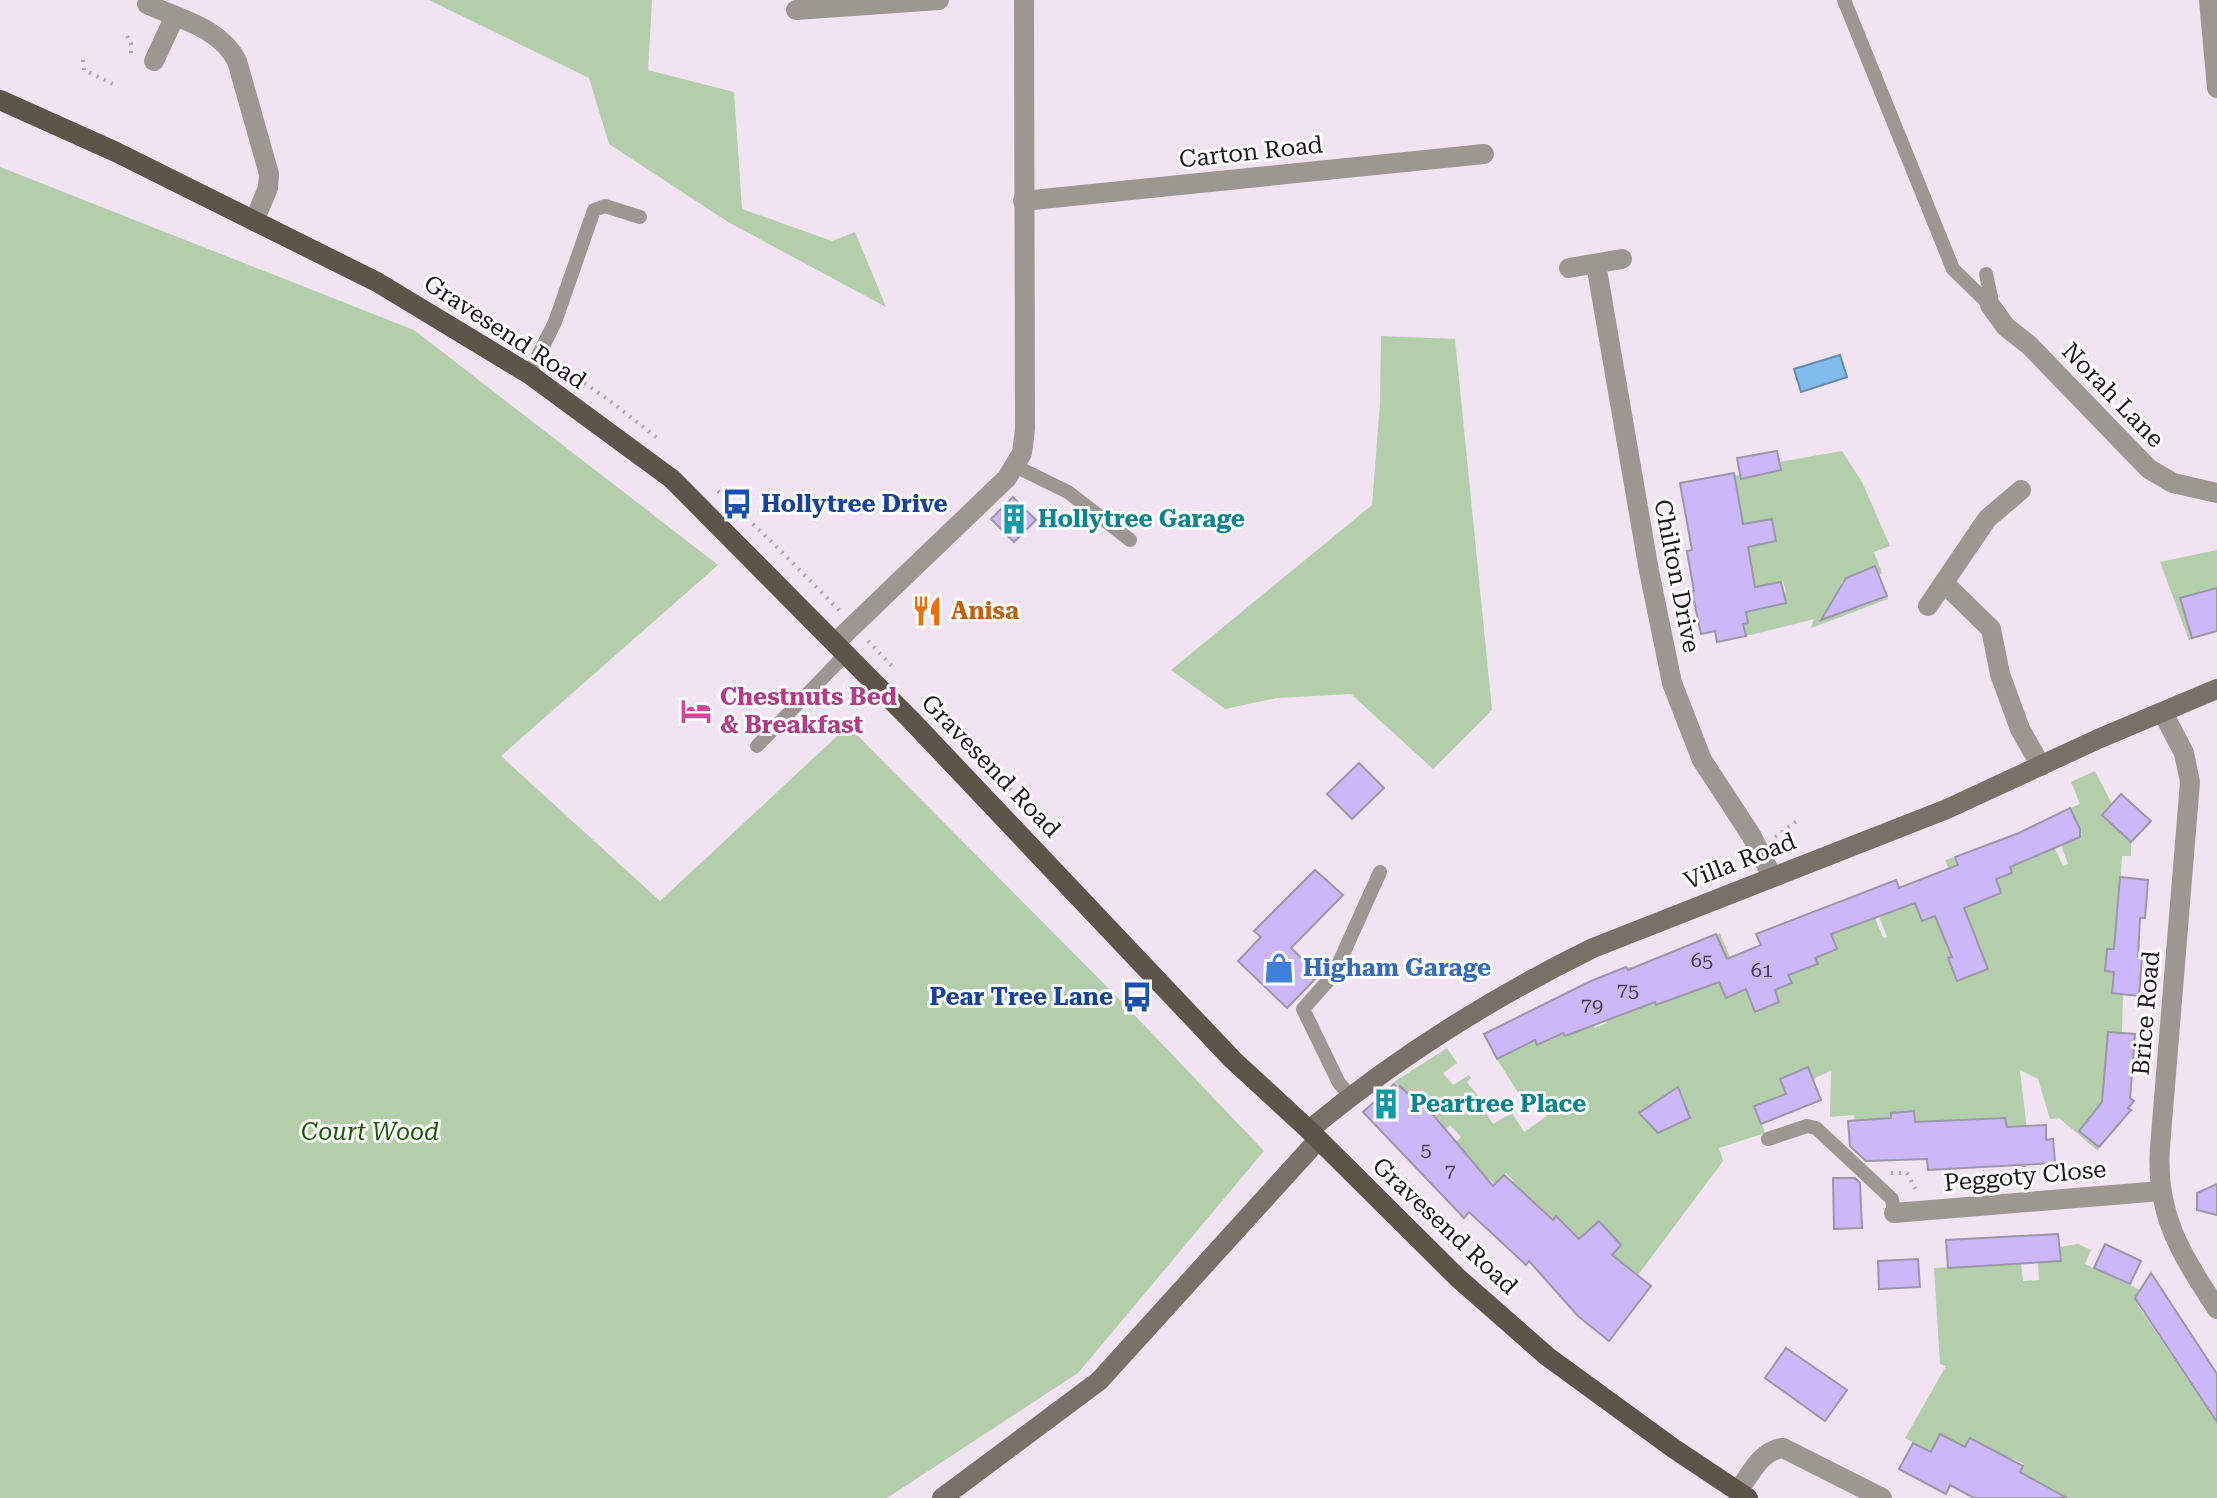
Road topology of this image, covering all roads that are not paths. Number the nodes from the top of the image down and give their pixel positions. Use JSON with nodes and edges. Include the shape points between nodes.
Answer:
{"nodes":[{"id":1,"x":939,"y":0,"type":"edge"},
{"id":2,"x":1024,"y":0,"type":"edge"},
{"id":3,"x":1844,"y":0,"type":"edge"},
{"id":4,"x":2209,"y":0,"type":"edge"},
{"id":5,"x":147,"y":4,"type":"dead end"},
{"id":6,"x":796,"y":10,"type":"dead end"},
{"id":7,"x":175,"y":16,"type":"junction"},
{"id":8,"x":154,"y":61,"type":"dead end"},
{"id":9,"x":2217,"y":88,"type":"edge"},
{"id":10,"x":0,"y":100,"type":"edge"},
{"id":11,"x":1484,"y":154,"type":"dead end"},
{"id":12,"x":1023,"y":201,"type":"junction"},
{"id":13,"x":640,"y":217,"type":"dead end"},
{"id":14,"x":254,"y":221,"type":"junction"},
{"id":15,"x":1622,"y":259,"type":"dead end"},
{"id":16,"x":1596,"y":264,"type":"junction"},
{"id":17,"x":1569,"y":268,"type":"dead end"},
{"id":18,"x":1986,"y":274,"type":"dead end"},
{"id":19,"x":1990,"y":305,"type":"junction"},
{"id":20,"x":529,"y":374,"type":"junction"},
{"id":21,"x":1015,"y":466,"type":"junction"},
{"id":22,"x":2021,"y":490,"type":"dead end"},
{"id":23,"x":2217,"y":493,"type":"edge"},
{"id":24,"x":1130,"y":540,"type":"dead end"},
{"id":25,"x":1945,"y":584,"type":"junction"},
{"id":26,"x":1928,"y":606,"type":"dead end"},
{"id":27,"x":841,"y":649,"type":"junction"},
{"id":28,"x":2217,"y":689,"type":"edge"},
{"id":29,"x":2163,"y":713,"type":"junction"},
{"id":30,"x":757,"y":746,"type":"dead end"},
{"id":31,"x":2041,"y":766,"type":"junction"},
{"id":32,"x":1380,"y":872,"type":"dead end"},
{"id":33,"x":1772,"y":876,"type":"junction"},
{"id":34,"x":1350,"y":1096,"type":"junction"},
{"id":35,"x":1314,"y":1135,"type":"junction"},
{"id":36,"x":1768,"y":1139,"type":"dead end"},
{"id":37,"x":2161,"y":1191,"type":"junction"},
{"id":38,"x":1894,"y":1213,"type":"joint"},
{"id":39,"x":2217,"y":1309,"type":"edge"},
{"id":40,"x":1743,"y":1495,"type":"edge"},
{"id":41,"x":942,"y":1498,"type":"edge"},
{"id":42,"x":1882,"y":1498,"type":"edge"}],
"edges":[{"from":1,"to":6,"type":"street"},
{"from":2,"to":12,"type":"street"},
{"from":3,"to":19,"type":"lane","via":[[1953,269]]},
{"from":4,"to":9,"type":"street"},
{"from":5,"to":7,"type":"street"},
{"from":7,"to":8,"type":"street"},
{"from":7,"to":14,"type":"street","via":[[216,36],[237,61],[269,177]]},
{"from":10,"to":14,"type":"main road","name":"Gravesend Road"},
{"from":11,"to":12,"type":"street","name":"Carton Road"},
{"from":12,"to":21,"type":"street","via":[[1025,429]]},
{"from":13,"to":20,"type":"lane","via":[[605,206],[594,210],[555,322]]},
{"from":14,"to":20,"type":"main road","name":"Gravesend Road","via":[[377,282]]},
{"from":15,"to":16,"type":"street"},
{"from":16,"to":17,"type":"street"},
{"from":16,"to":33,"type":"street","name":"Chilton Drive","via":[[1672,683],[1702,760]]},
{"from":18,"to":19,"type":"lane"},
{"from":19,"to":23,"type":"street","name":"Norah Lane","via":[[2149,469],[2173,483]]},
{"from":20,"to":27,"type":"main road","name":"Gravesend Road","via":[[672,479]]},
{"from":21,"to":24,"type":"lane","via":[[1068,492]]},
{"from":21,"to":27,"type":"street"},
{"from":22,"to":25,"type":"street","via":[[1987,519]]},
{"from":25,"to":26,"type":"street"},
{"from":25,"to":31,"type":"street","via":[[1991,629],[2020,729]]},
{"from":27,"to":30,"type":"lane"},
{"from":27,"to":35,"type":"main road","name":"Gravesend Road","via":[[1233,1060]]},
{"from":28,"to":29,"type":"street","name":"Villa Road"},
{"from":29,"to":31,"type":"street","name":"Villa Road"},
{"from":29,"to":37,"type":"street","name":"Brice Road","via":[[2184,753],[2190,782],[2159,1154]]},
{"from":31,"to":33,"type":"street","name":"Villa Road","via":[[1947,809]]},
{"from":32,"to":34,"type":"lane","via":[[1334,974],[1303,1009]]},
{"from":33,"to":34,"type":"street","name":"Villa Road","via":[[1538,975],[1400,1059]]},
{"from":34,"to":35,"type":"street","name":"Villa Road"},
{"from":35,"to":40,"type":"main road","name":"Gravesend Road","via":[[1458,1278],[1548,1357]]},
{"from":35,"to":41,"type":"street","via":[[1099,1381]]},
{"from":36,"to":38,"type":"lane","via":[[1816,1128],[1892,1199]]},
{"from":37,"to":38,"type":"street","name":"Peggoty Close"},
{"from":37,"to":39,"type":"street","name":"Brice Road","via":[[2175,1240]]},
{"from":40,"to":42,"type":"street","via":[[1764,1456],[1783,1448]]}]}
